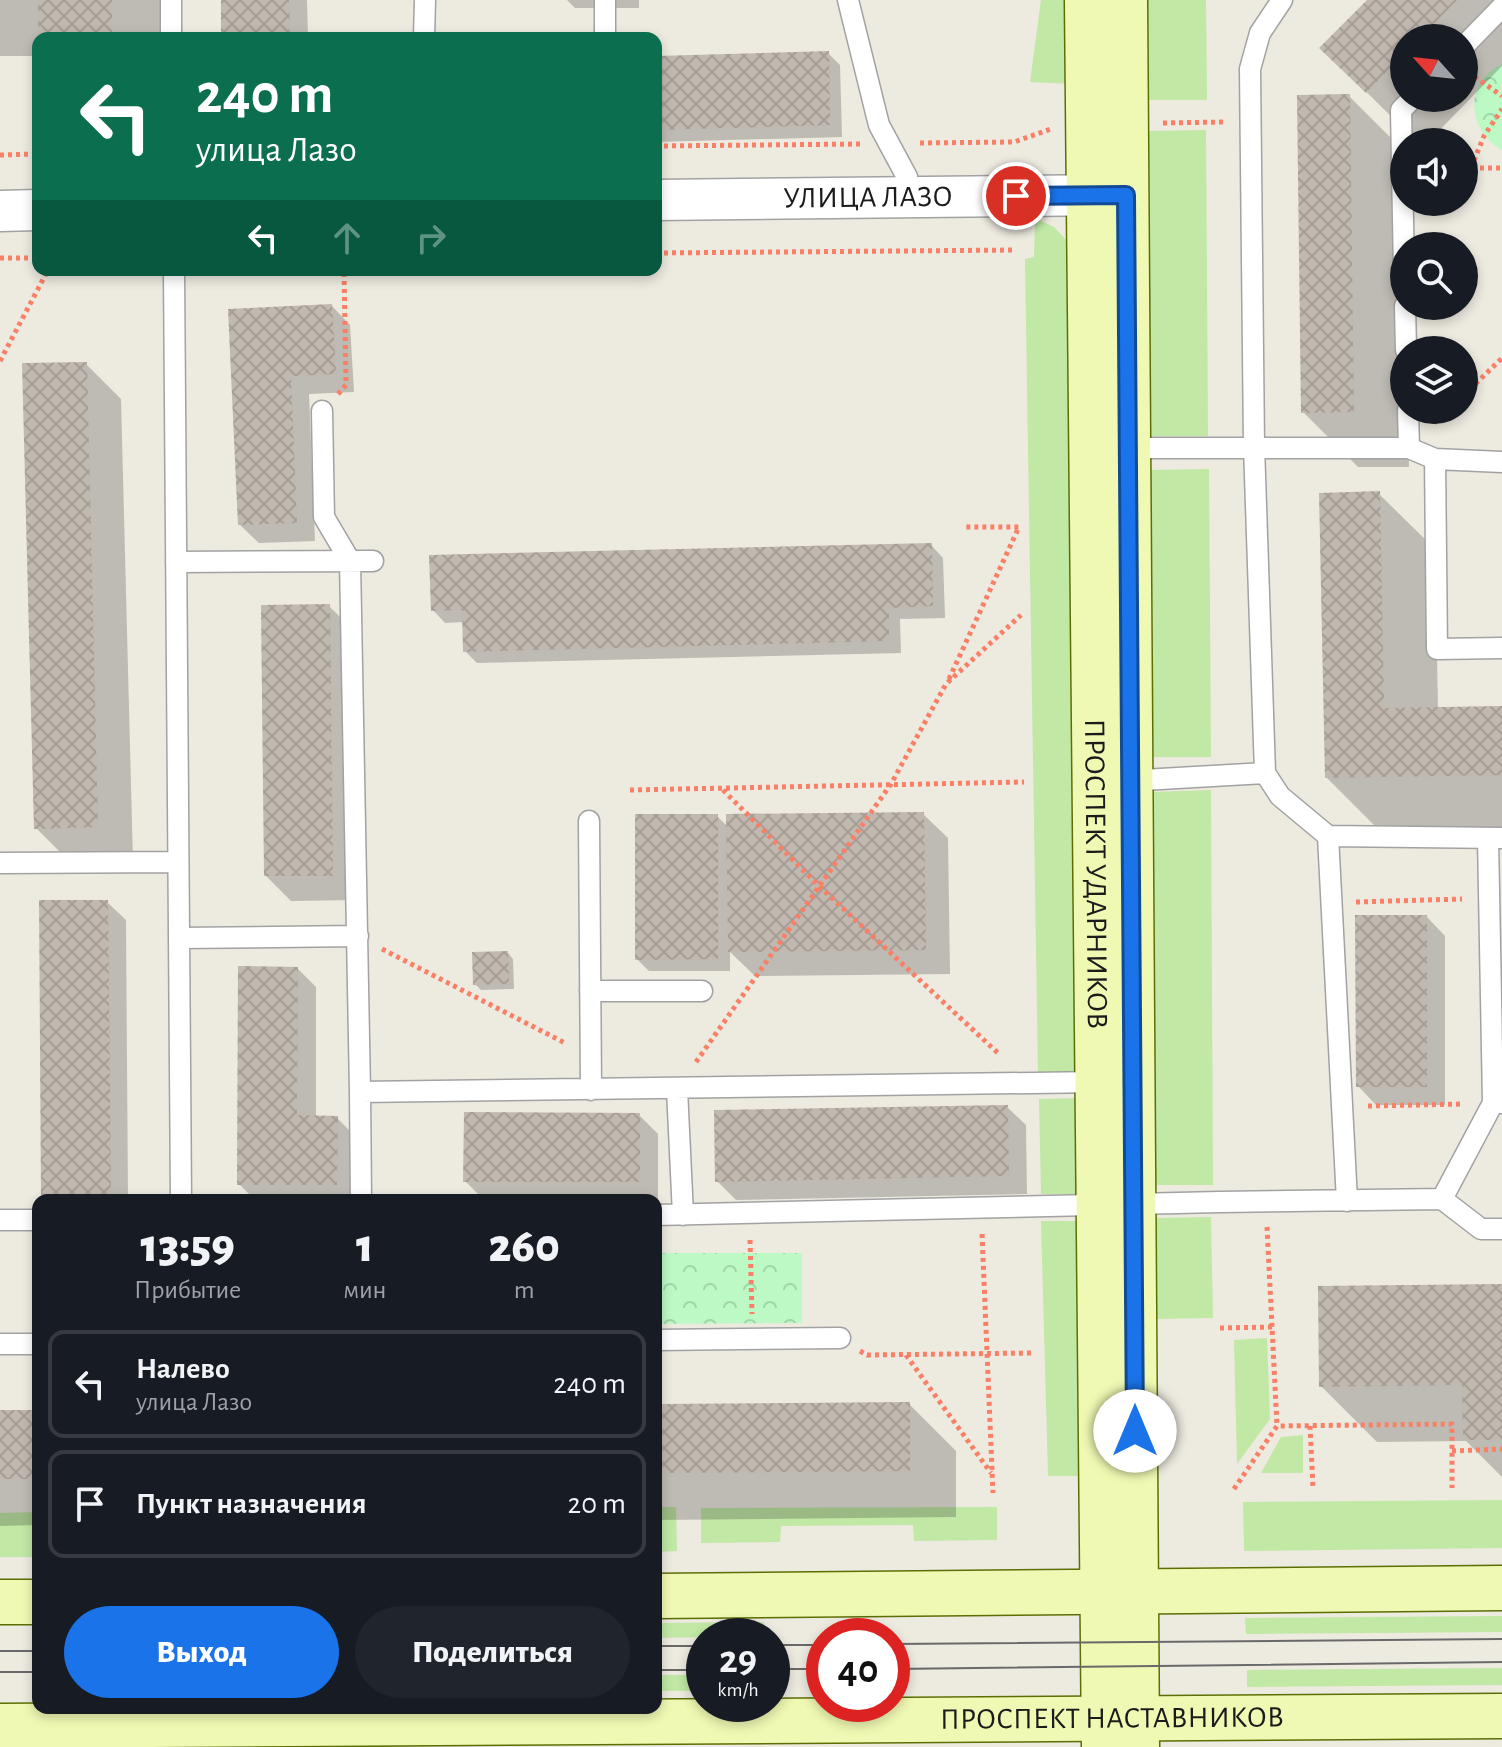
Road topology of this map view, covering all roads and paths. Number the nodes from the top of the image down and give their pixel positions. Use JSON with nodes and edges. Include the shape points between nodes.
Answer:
{"nodes":[{"id":1,"x":171,"y":0,"type":"edge"},
{"id":2,"x":425,"y":0,"type":"edge"},
{"id":3,"x":605,"y":0,"type":"edge"},
{"id":4,"x":848,"y":0,"type":"edge"},
{"id":5,"x":1087,"y":0,"type":"edge"},
{"id":6,"x":1125,"y":0,"type":"edge"},
{"id":7,"x":1282,"y":0,"type":"edge"},
{"id":8,"x":1502,"y":7,"type":"edge"},
{"id":9,"x":171,"y":32,"type":"edge"},
{"id":10,"x":424,"y":32,"type":"edge"},
{"id":11,"x":605,"y":32,"type":"edge"},
{"id":12,"x":1478,"y":32,"type":"edge"},
{"id":13,"x":1478,"y":79,"type":"edge"},
{"id":14,"x":1502,"y":96,"type":"edge"},
{"id":15,"x":1502,"y":109,"type":"edge"},
{"id":16,"x":1401,"y":112,"type":"edge"},
{"id":17,"x":1158,"y":123,"type":"dead end"},
{"id":18,"x":1216,"y":123,"type":"dead end"},
{"id":19,"x":1478,"y":147,"type":"edge"},
{"id":20,"x":32,"y":154,"type":"edge"},
{"id":21,"x":0,"y":155,"type":"edge"},
{"id":22,"x":1478,"y":168,"type":"edge"},
{"id":23,"x":1502,"y":168,"type":"edge"},
{"id":24,"x":1107,"y":195,"type":"junction"},
{"id":25,"x":907,"y":197,"type":"junction"},
{"id":26,"x":662,"y":200,"type":"edge"},
{"id":27,"x":32,"y":210,"type":"edge"},
{"id":28,"x":0,"y":211,"type":"edge"},
{"id":29,"x":1403,"y":232,"type":"edge"},
{"id":30,"x":1016,"y":250,"type":"dead end"},
{"id":31,"x":662,"y":253,"type":"edge"},
{"id":32,"x":0,"y":258,"type":"edge"},
{"id":33,"x":32,"y":258,"type":"edge"},
{"id":34,"x":45,"y":276,"type":"edge"},
{"id":35,"x":174,"y":276,"type":"edge"},
{"id":36,"x":344,"y":276,"type":"edge"},
{"id":37,"x":1502,"y":358,"type":"edge"},
{"id":38,"x":0,"y":361,"type":"edge"},
{"id":39,"x":1478,"y":381,"type":"edge"},
{"id":40,"x":322,"y":411,"type":"joint"},
{"id":41,"x":1408,"y":424,"type":"edge"},
{"id":42,"x":1254,"y":446,"type":"junction"},
{"id":43,"x":1409,"y":448,"type":"junction"},
{"id":44,"x":1109,"y":449,"type":"junction"},
{"id":45,"x":1435,"y":459,"type":"junction"},
{"id":46,"x":1502,"y":462,"type":"edge"},
{"id":47,"x":965,"y":527,"type":"dead end"},
{"id":48,"x":350,"y":561,"type":"junction"},
{"id":49,"x":373,"y":561,"type":"dead end"},
{"id":50,"x":176,"y":562,"type":"junction"},
{"id":51,"x":1021,"y":615,"type":"dead end"},
{"id":52,"x":1502,"y":648,"type":"edge"},
{"id":53,"x":946,"y":684,"type":"junction"},
{"id":54,"x":1265,"y":773,"type":"junction"},
{"id":55,"x":1024,"y":782,"type":"dead end"},
{"id":56,"x":1112,"y":782,"type":"junction"},
{"id":57,"x":891,"y":784,"type":"junction"},
{"id":58,"x":630,"y":790,"type":"dead end"},
{"id":59,"x":723,"y":790,"type":"junction"},
{"id":60,"x":589,"y":821,"type":"dead end"},
{"id":61,"x":1328,"y":836,"type":"junction"},
{"id":62,"x":1495,"y":838,"type":"edge"},
{"id":63,"x":178,"y":862,"type":"junction"},
{"id":64,"x":0,"y":863,"type":"edge"},
{"id":65,"x":820,"y":887,"type":"junction"},
{"id":66,"x":1489,"y":898,"type":"junction"},
{"id":67,"x":1331,"y":903,"type":"junction"},
{"id":68,"x":358,"y":936,"type":"junction"},
{"id":69,"x":179,"y":938,"type":"junction"},
{"id":70,"x":590,"y":991,"type":"junction"},
{"id":71,"x":702,"y":991,"type":"dead end"},
{"id":72,"x":591,"y":1057,"type":"junction"},
{"id":73,"x":1115,"y":1082,"type":"junction"},
{"id":74,"x":1030,"y":1083,"type":"junction"},
{"id":75,"x":677,"y":1089,"type":"junction"},
{"id":76,"x":591,"y":1090,"type":"junction"},
{"id":77,"x":360,"y":1092,"type":"junction"},
{"id":78,"x":1497,"y":1103,"type":"edge"},
{"id":79,"x":1343,"y":1106,"type":"junction"},
{"id":80,"x":181,"y":1194,"type":"edge"},
{"id":81,"x":361,"y":1194,"type":"edge"},
{"id":82,"x":1442,"y":1199,"type":"junction"},
{"id":83,"x":1347,"y":1201,"type":"junction"},
{"id":84,"x":1266,"y":1202,"type":"junction"},
{"id":85,"x":1116,"y":1204,"type":"junction"},
{"id":86,"x":981,"y":1209,"type":"junction"},
{"id":87,"x":662,"y":1215,"type":"edge"},
{"id":88,"x":683,"y":1215,"type":"junction"},
{"id":89,"x":750,"y":1215,"type":"junction"},
{"id":90,"x":0,"y":1220,"type":"edge"},
{"id":91,"x":32,"y":1220,"type":"edge"},
{"id":92,"x":1502,"y":1229,"type":"edge"},
{"id":93,"x":1272,"y":1327,"type":"junction"},
{"id":94,"x":1220,"y":1328,"type":"dead end"},
{"id":95,"x":840,"y":1338,"type":"joint"},
{"id":96,"x":753,"y":1339,"type":"junction"},
{"id":97,"x":662,"y":1340,"type":"edge"},
{"id":98,"x":0,"y":1344,"type":"edge"},
{"id":99,"x":32,"y":1344,"type":"edge"},
{"id":100,"x":1034,"y":1353,"type":"dead end"},
{"id":101,"x":906,"y":1354,"type":"junction"},
{"id":102,"x":986,"y":1354,"type":"junction"},
{"id":103,"x":1310,"y":1425,"type":"junction"},
{"id":104,"x":1277,"y":1426,"type":"junction"},
{"id":105,"x":1502,"y":1449,"type":"edge"},
{"id":106,"x":1452,"y":1451,"type":"junction"},
{"id":107,"x":991,"y":1473,"type":"junction"},
{"id":108,"x":1313,"y":1488,"type":"dead end"},
{"id":109,"x":1452,"y":1488,"type":"dead end"},
{"id":110,"x":1234,"y":1489,"type":"dead end"},
{"id":111,"x":993,"y":1493,"type":"dead end"},
{"id":112,"x":1502,"y":1588,"type":"edge"},
{"id":113,"x":1119,"y":1592,"type":"junction"},
{"id":114,"x":662,"y":1596,"type":"edge"},
{"id":115,"x":0,"y":1602,"type":"edge"},
{"id":116,"x":32,"y":1602,"type":"edge"},
{"id":117,"x":1502,"y":1716,"type":"edge"},
{"id":118,"x":0,"y":1726,"type":"edge"},
{"id":119,"x":1120,"y":1733,"type":"edge"}],
"edges":[{"from":1,"to":9,"type":"lane"},
{"from":2,"to":10,"type":"lane"},
{"from":3,"to":11,"type":"lane"},
{"from":4,"to":25,"type":"lane","via":[[879,125],[907,177]]},
{"from":5,"to":24,"type":"main road","name":"ПРОСПЕКТ УДАРНИКОВ"},
{"from":6,"to":24,"type":"main road","name":"ПРОСПЕКТ УДАРНИКОВ"},
{"from":7,"to":42,"type":"lane","via":[[1260,33],[1250,69]]},
{"from":8,"to":12,"type":"lane"},
{"from":13,"to":14,"type":"path"},
{"from":15,"to":19,"type":"path"},
{"from":16,"to":29,"type":"lane"},
{"from":17,"to":18,"type":"path"},
{"from":20,"to":21,"type":"path"},
{"from":22,"to":23,"type":"path"},
{"from":24,"to":25,"type":"street","name":"УЛИЦА ЛАЗО"},
{"from":24,"to":44,"type":"main road","name":"ПРОСПЕКТ УДАРНИКОВ"},
{"from":25,"to":26,"type":"street","name":"УЛИЦА ЛАЗО"},
{"from":27,"to":28,"type":"street"},
{"from":30,"to":31,"type":"path"},
{"from":32,"to":33,"type":"path"},
{"from":34,"to":38,"type":"path"},
{"from":35,"to":50,"type":"lane"},
{"from":36,"to":40,"type":"path","via":[[346,385]]},
{"from":37,"to":39,"type":"path"},
{"from":40,"to":48,"type":"lane","via":[[324,517]]},
{"from":41,"to":43,"type":"lane"},
{"from":42,"to":43,"type":"lane"},
{"from":42,"to":44,"type":"lane"},
{"from":42,"to":54,"type":"lane"},
{"from":43,"to":45,"type":"lane"},
{"from":44,"to":56,"type":"main road","name":"ПРОСПЕКТ УДАРНИКОВ"},
{"from":45,"to":46,"type":"lane"},
{"from":45,"to":52,"type":"lane","via":[[1437,649]]},
{"from":47,"to":53,"type":"path","via":[[1019,527]]},
{"from":48,"to":49,"type":"lane"},
{"from":48,"to":50,"type":"lane"},
{"from":48,"to":68,"type":"lane"},
{"from":50,"to":63,"type":"lane"},
{"from":51,"to":53,"type":"path"},
{"from":53,"to":57,"type":"path"},
{"from":54,"to":56,"type":"lane"},
{"from":54,"to":61,"type":"lane","via":[[1280,796]]},
{"from":55,"to":57,"type":"path"},
{"from":56,"to":73,"type":"main road","name":"ПРОСПЕКТ УДАРНИКОВ"},
{"from":57,"to":59,"type":"path"},
{"from":57,"to":65,"type":"path"},
{"from":58,"to":59,"type":"path"},
{"from":59,"to":65,"type":"path"},
{"from":60,"to":70,"type":"lane"},
{"from":61,"to":62,"type":"lane"},
{"from":61,"to":67,"type":"lane"},
{"from":62,"to":66,"type":"lane"},
{"from":63,"to":64,"type":"lane"},
{"from":63,"to":69,"type":"lane"},
{"from":65,"to":74,"type":"path"},
{"from":65,"to":75,"type":"path"},
{"from":66,"to":67,"type":"path"},
{"from":66,"to":78,"type":"lane"},
{"from":67,"to":79,"type":"lane"},
{"from":68,"to":69,"type":"lane"},
{"from":68,"to":72,"type":"path"},
{"from":68,"to":77,"type":"lane"},
{"from":69,"to":80,"type":"lane"},
{"from":70,"to":71,"type":"lane"},
{"from":70,"to":72,"type":"lane"},
{"from":72,"to":76,"type":"lane"},
{"from":73,"to":74,"type":"lane"},
{"from":73,"to":85,"type":"main road","name":"ПРОСПЕКТ УДАРНИКОВ"},
{"from":74,"to":75,"type":"lane"},
{"from":75,"to":76,"type":"lane"},
{"from":75,"to":88,"type":"lane"},
{"from":76,"to":77,"type":"lane"},
{"from":77,"to":81,"type":"lane"},
{"from":78,"to":79,"type":"path"},
{"from":78,"to":82,"type":"lane"},
{"from":79,"to":83,"type":"lane"},
{"from":82,"to":83,"type":"lane"},
{"from":82,"to":92,"type":"lane","via":[[1481,1229]]},
{"from":83,"to":84,"type":"lane"},
{"from":84,"to":85,"type":"lane"},
{"from":84,"to":93,"type":"path"},
{"from":85,"to":86,"type":"lane"},
{"from":85,"to":113,"type":"main road","name":"ПРОСПЕКТ УДАРНИКОВ"},
{"from":86,"to":89,"type":"lane"},
{"from":86,"to":102,"type":"path"},
{"from":87,"to":88,"type":"lane"},
{"from":88,"to":89,"type":"lane"},
{"from":89,"to":96,"type":"path"},
{"from":90,"to":91,"type":"lane"},
{"from":93,"to":94,"type":"path"},
{"from":93,"to":104,"type":"path"},
{"from":95,"to":96,"type":"lane"},
{"from":95,"to":101,"type":"path","via":[[867,1355]]},
{"from":96,"to":97,"type":"lane"},
{"from":98,"to":99,"type":"lane"},
{"from":100,"to":102,"type":"path"},
{"from":101,"to":102,"type":"path"},
{"from":101,"to":107,"type":"path"},
{"from":102,"to":107,"type":"path"},
{"from":103,"to":104,"type":"path"},
{"from":103,"to":106,"type":"path","via":[[1452,1424]]},
{"from":103,"to":108,"type":"path"},
{"from":104,"to":110,"type":"path"},
{"from":105,"to":106,"type":"path"},
{"from":106,"to":109,"type":"path"},
{"from":107,"to":111,"type":"path"},
{"from":112,"to":113,"type":"main road"},
{"from":113,"to":114,"type":"main road"},
{"from":113,"to":119,"type":"main road","name":"ПРОСПЕКТ УДАРНИКОВ"},
{"from":115,"to":116,"type":"main road"},
{"from":117,"to":119,"type":"main road","name":"ПРОСПЕКТ НАСТАВНИКОВ"},
{"from":118,"to":119,"type":"main road","name":"ПРОСПЕКТ НАСТАВНИКОВ"}]}
